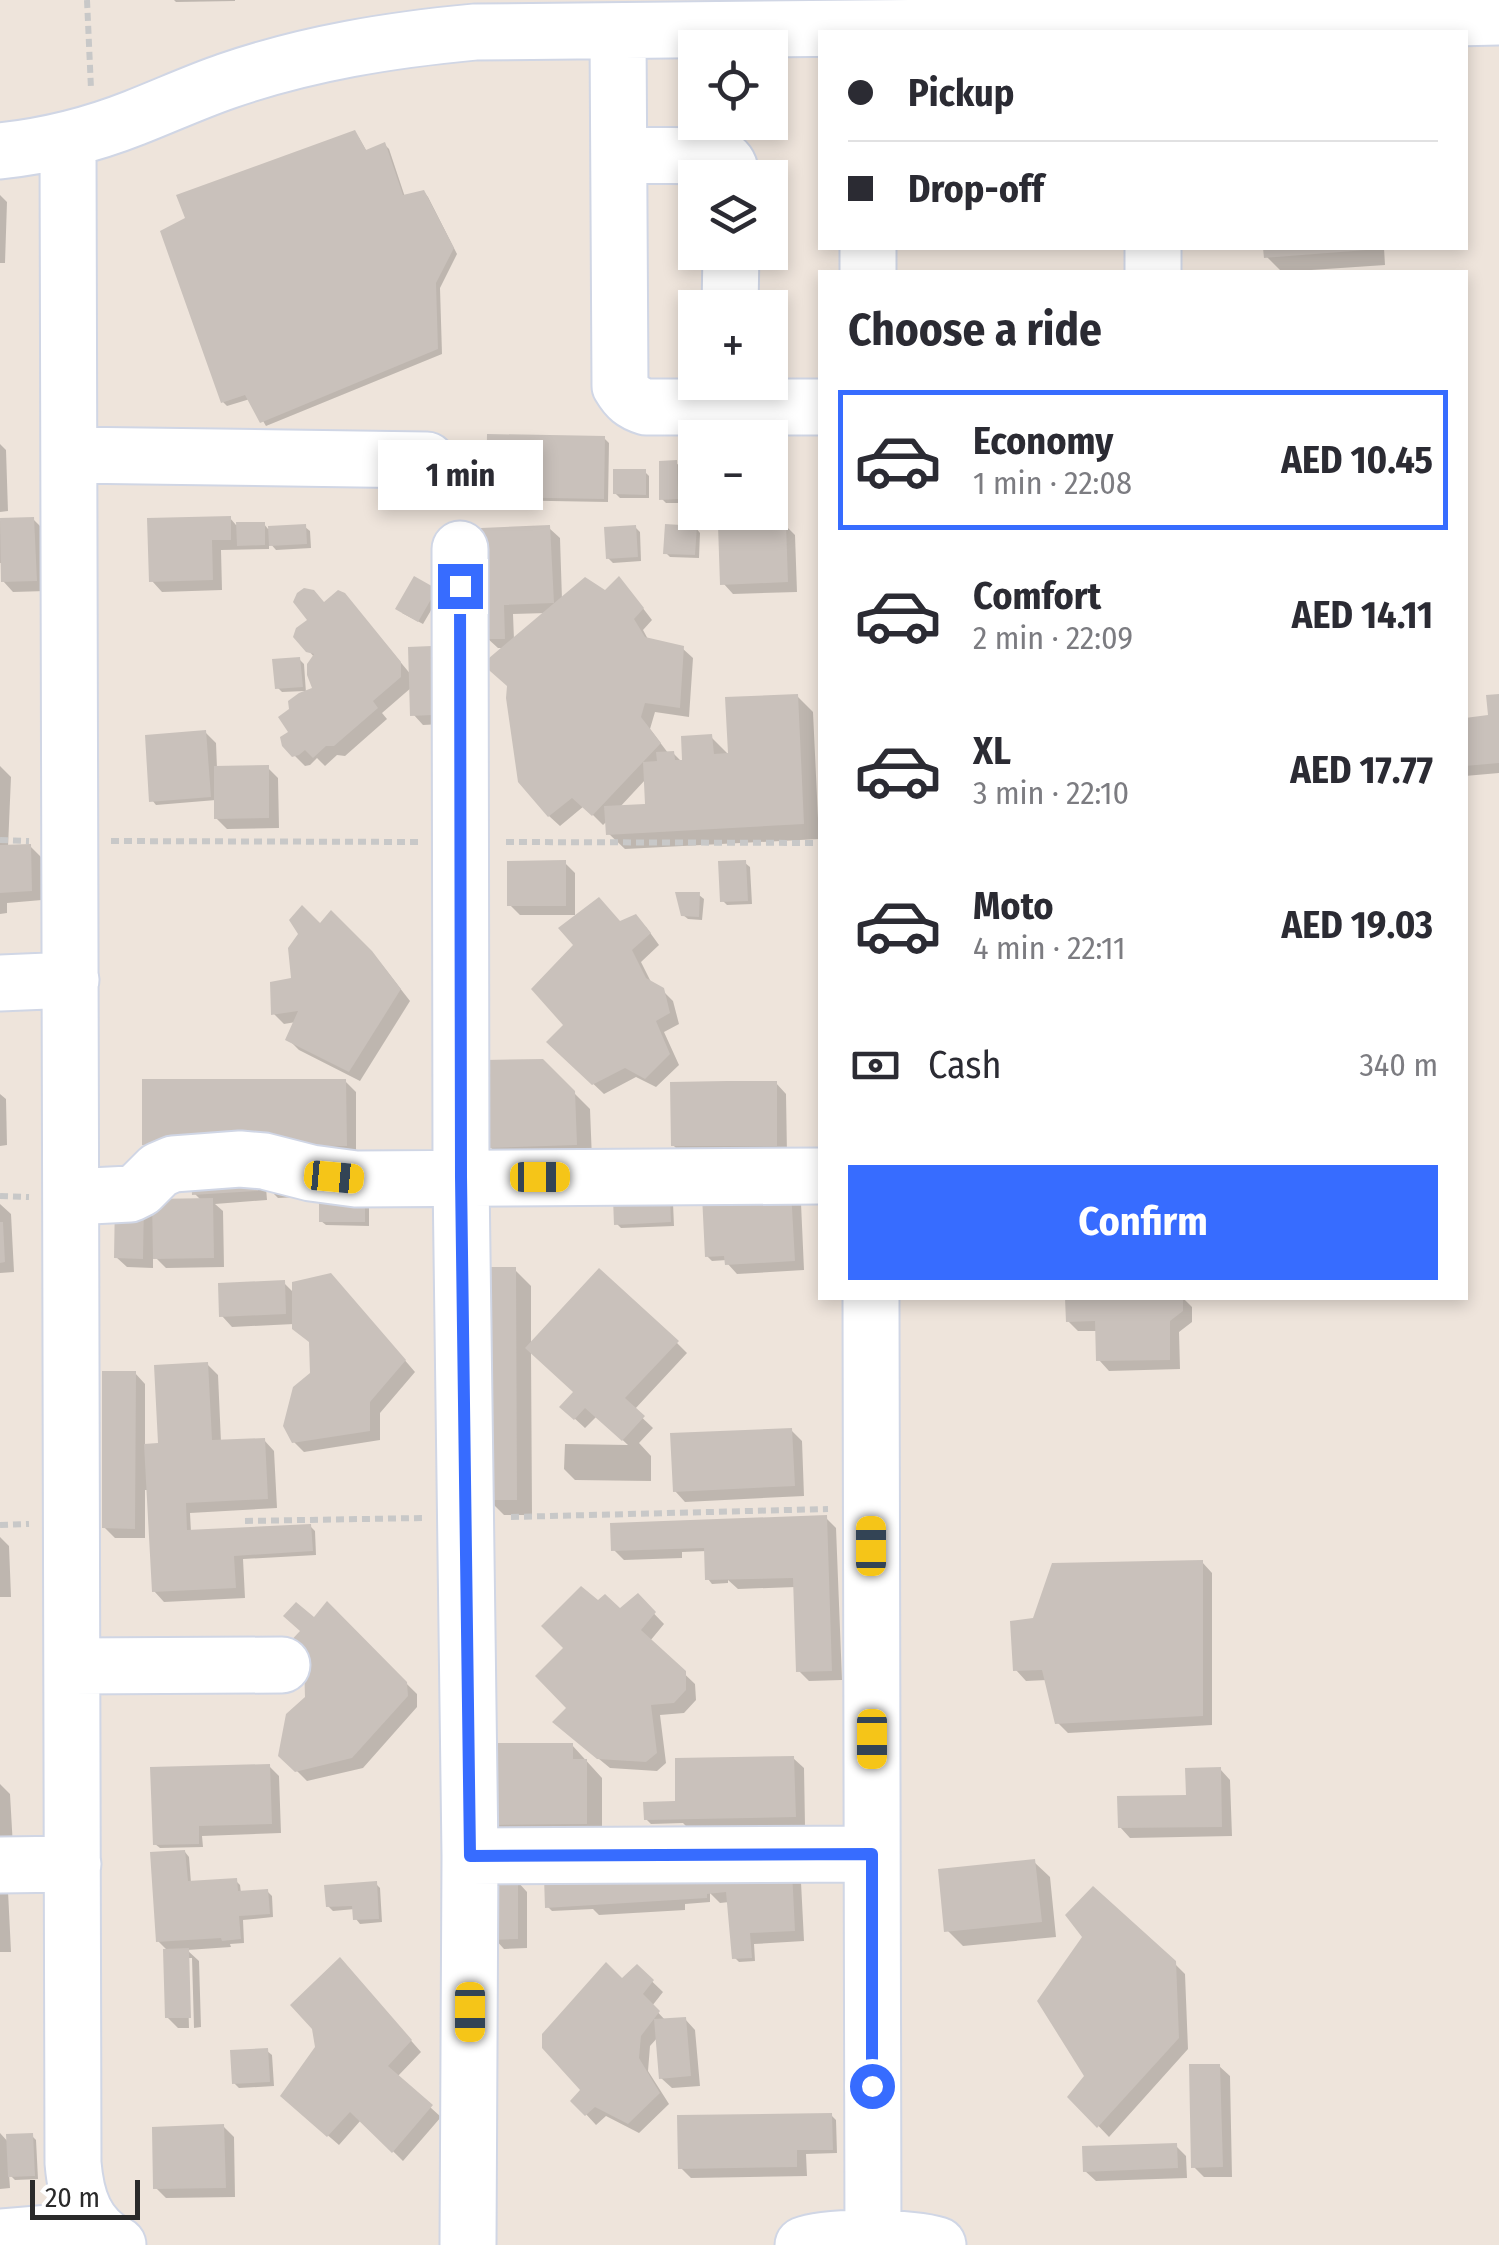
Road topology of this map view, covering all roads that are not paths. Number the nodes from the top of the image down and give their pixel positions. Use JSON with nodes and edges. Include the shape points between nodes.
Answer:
{"nodes":[{"id":1,"x":1499,"y":17,"type":"edge"},
{"id":2,"x":1152,"y":29,"type":"edge"},
{"id":3,"x":818,"y":30,"type":"edge"},
{"id":4,"x":867,"y":30,"type":"edge"},
{"id":5,"x":618,"y":31,"type":"junction"},
{"id":6,"x":81,"y":136,"type":"junction"},
{"id":7,"x":0,"y":152,"type":"edge"},
{"id":8,"x":620,"y":156,"type":"junction"},
{"id":9,"x":723,"y":160,"type":"edge"},
{"id":10,"x":695,"y":400,"type":"edge"},
{"id":11,"x":768,"y":400,"type":"edge"},
{"id":12,"x":818,"y":407,"type":"edge"},
{"id":13,"x":69,"y":455,"type":"junction"},
{"id":14,"x":427,"y":460,"type":"dead end"},
{"id":15,"x":460,"y":549,"type":"dead end"},
{"id":16,"x":71,"y":980,"type":"junction"},
{"id":17,"x":0,"y":983,"type":"edge"},
{"id":18,"x":818,"y":1176,"type":"edge"},
{"id":19,"x":461,"y":1177,"type":"junction"},
{"id":20,"x":72,"y":1197,"type":"junction"},
{"id":21,"x":870,"y":1300,"type":"edge"},
{"id":22,"x":72,"y":1666,"type":"junction"},
{"id":23,"x":282,"y":1666,"type":"dead end"},
{"id":24,"x":872,"y":1854,"type":"junction"},
{"id":25,"x":470,"y":1856,"type":"junction"},
{"id":26,"x":73,"y":1864,"type":"junction"},
{"id":27,"x":0,"y":1866,"type":"edge"},
{"id":28,"x":102,"y":2232,"type":"edge"},
{"id":29,"x":0,"y":2237,"type":"edge"},
{"id":30,"x":873,"y":2242,"type":"edge"},
{"id":31,"x":468,"y":2245,"type":"edge"},
{"id":32,"x":803,"y":2245,"type":"edge"},
{"id":33,"x":938,"y":2245,"type":"edge"}],
"edges":[{"from":1,"to":2,"type":"street"},
{"from":2,"to":4,"type":"street"},
{"from":3,"to":5,"type":"street"},
{"from":5,"to":6,"type":"street","via":[[475,32],[348,48],[225,82]]},
{"from":5,"to":8,"type":"street"},
{"from":6,"to":7,"type":"street"},
{"from":6,"to":13,"type":"street"},
{"from":8,"to":9,"type":"street"},
{"from":8,"to":10,"type":"street","via":[[620,386],[646,407]]},
{"from":11,"to":12,"type":"street"},
{"from":13,"to":14,"type":"street"},
{"from":13,"to":16,"type":"street"},
{"from":15,"to":19,"type":"street"},
{"from":16,"to":17,"type":"street"},
{"from":16,"to":20,"type":"street"},
{"from":18,"to":19,"type":"street"},
{"from":19,"to":20,"type":"street","via":[[356,1179],[240,1159],[173,1164],[130,1194]]},
{"from":19,"to":25,"type":"street"},
{"from":20,"to":22,"type":"street"},
{"from":21,"to":24,"type":"street"},
{"from":22,"to":23,"type":"street"},
{"from":22,"to":26,"type":"street"},
{"from":24,"to":25,"type":"street"},
{"from":24,"to":30,"type":"street"},
{"from":25,"to":31,"type":"street"},
{"from":26,"to":27,"type":"street"},
{"from":26,"to":28,"type":"street","via":[[75,2192]]},
{"from":28,"to":29,"type":"street"},
{"from":30,"to":32,"type":"street"},
{"from":30,"to":33,"type":"street"}]}
